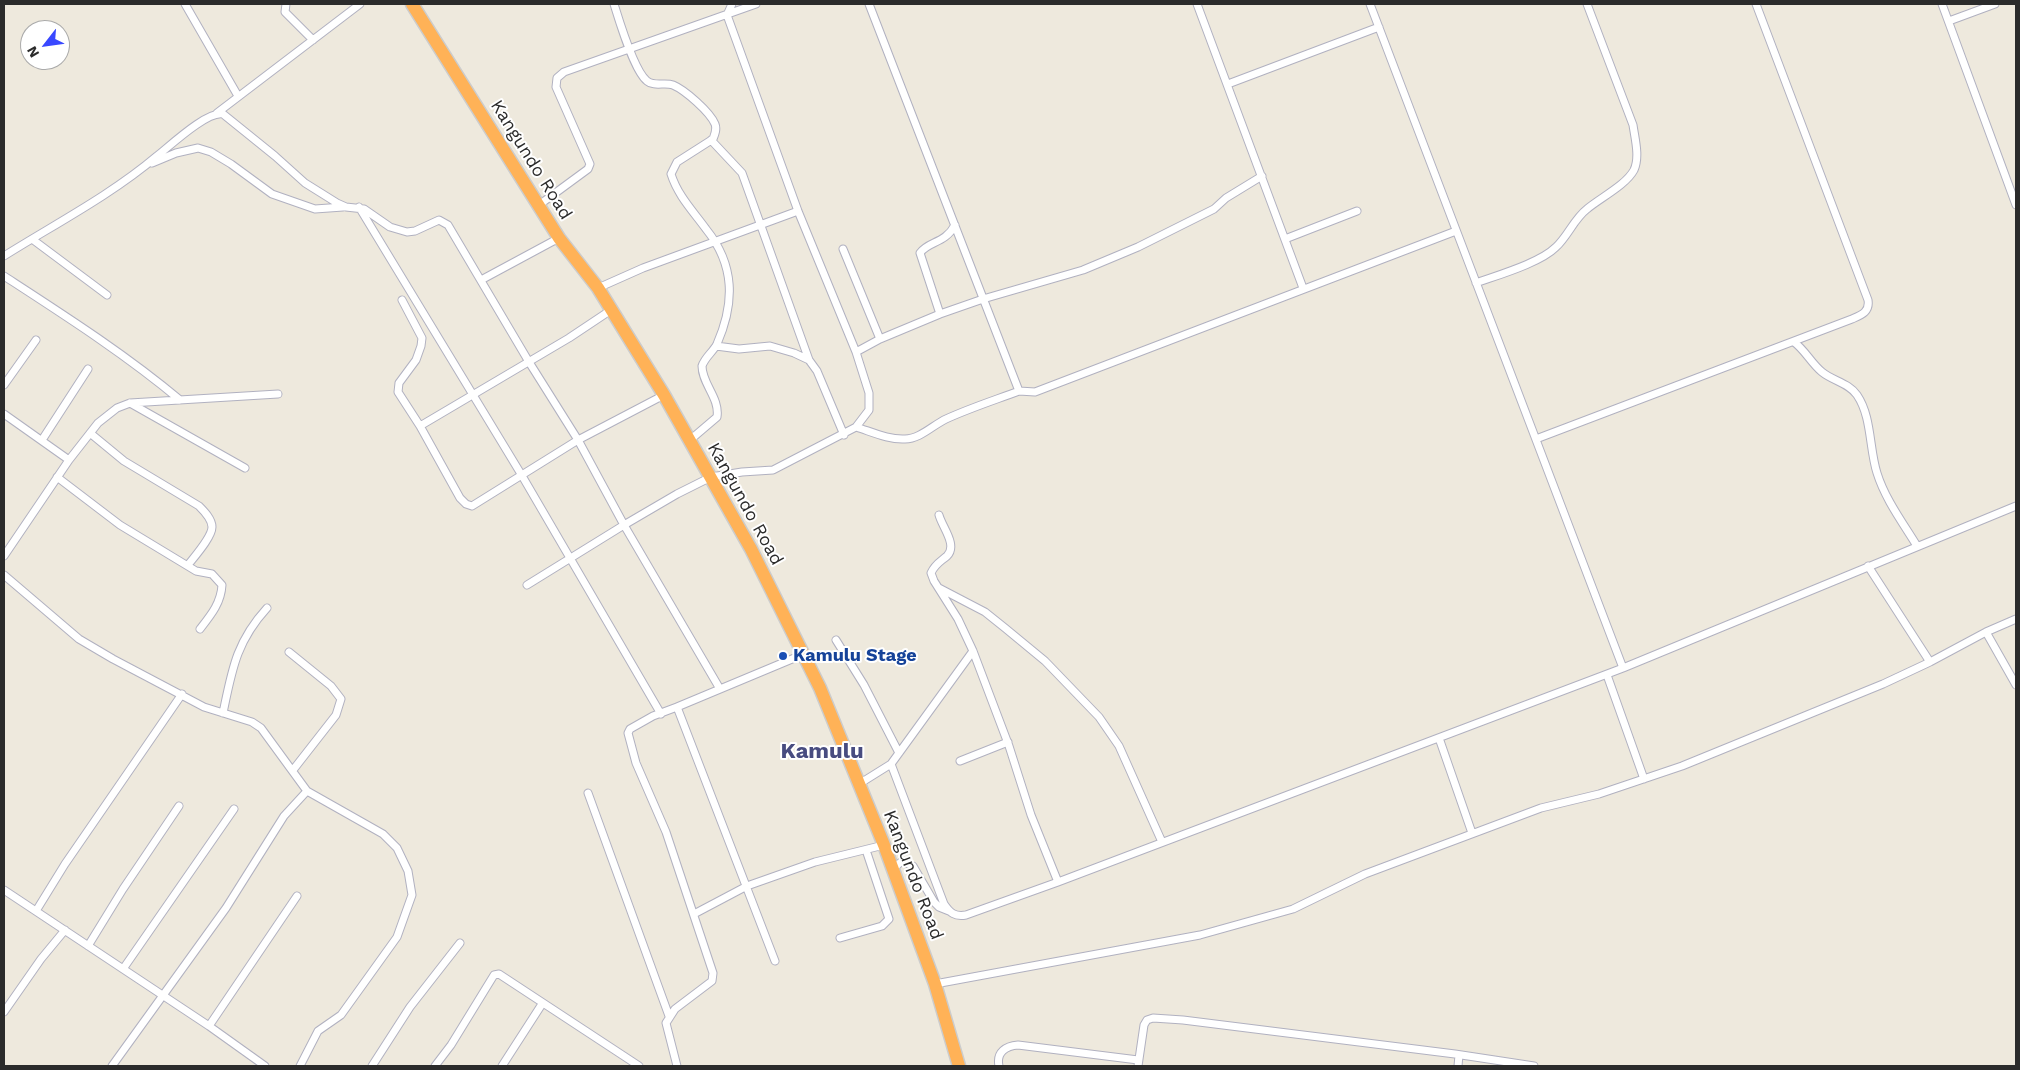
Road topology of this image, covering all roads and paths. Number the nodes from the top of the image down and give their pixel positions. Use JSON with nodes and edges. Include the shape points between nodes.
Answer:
{"nodes":[{"id":1,"x":185,"y":4,"type":"edge"},
{"id":2,"x":286,"y":4,"type":"edge"},
{"id":3,"x":360,"y":4,"type":"edge"},
{"id":4,"x":412,"y":4,"type":"edge"},
{"id":5,"x":614,"y":4,"type":"edge"},
{"id":6,"x":732,"y":4,"type":"edge"},
{"id":7,"x":756,"y":4,"type":"edge"},
{"id":8,"x":869,"y":4,"type":"edge"},
{"id":9,"x":1197,"y":4,"type":"edge"},
{"id":10,"x":1370,"y":4,"type":"edge"},
{"id":11,"x":1587,"y":4,"type":"edge"},
{"id":12,"x":1756,"y":4,"type":"edge"},
{"id":13,"x":1942,"y":4,"type":"edge"},
{"id":14,"x":1995,"y":4,"type":"edge"},
{"id":15,"x":727,"y":16,"type":"junction"},
{"id":16,"x":1949,"y":21,"type":"junction"},
{"id":17,"x":1378,"y":27,"type":"junction"},
{"id":18,"x":313,"y":40,"type":"junction"},
{"id":19,"x":629,"y":48,"type":"junction"},
{"id":20,"x":1228,"y":84,"type":"junction"},
{"id":21,"x":238,"y":96,"type":"junction"},
{"id":22,"x":217,"y":113,"type":"junction"},
{"id":23,"x":711,"y":140,"type":"junction"},
{"id":24,"x":149,"y":163,"type":"junction"},
{"id":25,"x":1262,"y":176,"type":"junction"},
{"id":26,"x":539,"y":205,"type":"junction"},
{"id":27,"x":2016,"y":205,"type":"edge"},
{"id":28,"x":346,"y":207,"type":"junction"},
{"id":29,"x":359,"y":207,"type":"junction"},
{"id":30,"x":798,"y":211,"type":"junction"},
{"id":31,"x":1357,"y":211,"type":"dead end"},
{"id":32,"x":761,"y":225,"type":"junction"},
{"id":33,"x":955,"y":225,"type":"junction"},
{"id":34,"x":1456,"y":231,"type":"junction"},
{"id":35,"x":32,"y":238,"type":"junction"},
{"id":36,"x":559,"y":238,"type":"junction"},
{"id":37,"x":1285,"y":239,"type":"junction"},
{"id":38,"x":716,"y":241,"type":"junction"},
{"id":39,"x":843,"y":249,"type":"dead end"},
{"id":40,"x":4,"y":256,"type":"edge"},
{"id":41,"x":4,"y":276,"type":"edge"},
{"id":42,"x":481,"y":280,"type":"junction"},
{"id":43,"x":1476,"y":283,"type":"junction"},
{"id":44,"x":598,"y":288,"type":"junction"},
{"id":45,"x":1303,"y":288,"type":"junction"},
{"id":46,"x":107,"y":295,"type":"dead end"},
{"id":47,"x":983,"y":299,"type":"junction"},
{"id":48,"x":402,"y":300,"type":"dead end"},
{"id":49,"x":611,"y":310,"type":"junction"},
{"id":50,"x":940,"y":314,"type":"junction"},
{"id":51,"x":431,"y":327,"type":"junction"},
{"id":52,"x":422,"y":338,"type":"junction"},
{"id":53,"x":880,"y":339,"type":"junction"},
{"id":54,"x":36,"y":340,"type":"dead end"},
{"id":55,"x":1794,"y":342,"type":"junction"},
{"id":56,"x":716,"y":346,"type":"junction"},
{"id":57,"x":856,"y":352,"type":"junction"},
{"id":58,"x":809,"y":360,"type":"junction"},
{"id":59,"x":529,"y":362,"type":"junction"},
{"id":60,"x":88,"y":369,"type":"dead end"},
{"id":61,"x":4,"y":384,"type":"edge"},
{"id":62,"x":1019,"y":391,"type":"junction"},
{"id":63,"x":278,"y":394,"type":"dead end"},
{"id":64,"x":472,"y":394,"type":"junction"},
{"id":65,"x":664,"y":395,"type":"junction"},
{"id":66,"x":180,"y":400,"type":"junction"},
{"id":67,"x":130,"y":403,"type":"junction"},
{"id":68,"x":4,"y":414,"type":"edge"},
{"id":69,"x":420,"y":426,"type":"junction"},
{"id":70,"x":856,"y":428,"type":"junction"},
{"id":71,"x":90,"y":433,"type":"junction"},
{"id":72,"x":844,"y":435,"type":"junction"},
{"id":73,"x":1536,"y":439,"type":"junction"},
{"id":74,"x":42,"y":440,"type":"junction"},
{"id":75,"x":578,"y":440,"type":"junction"},
{"id":76,"x":690,"y":440,"type":"junction"},
{"id":77,"x":69,"y":460,"type":"junction"},
{"id":78,"x":245,"y":468,"type":"dead end"},
{"id":79,"x":521,"y":474,"type":"junction"},
{"id":80,"x":57,"y":477,"type":"junction"},
{"id":81,"x":711,"y":477,"type":"junction"},
{"id":82,"x":2016,"y":506,"type":"edge"},
{"id":83,"x":939,"y":515,"type":"dead end"},
{"id":84,"x":624,"y":525,"type":"junction"},
{"id":85,"x":1918,"y":546,"type":"junction"},
{"id":86,"x":4,"y":556,"type":"edge"},
{"id":87,"x":570,"y":558,"type":"junction"},
{"id":88,"x":188,"y":565,"type":"junction"},
{"id":89,"x":1868,"y":566,"type":"junction"},
{"id":90,"x":4,"y":575,"type":"edge"},
{"id":91,"x":527,"y":585,"type":"dead end"},
{"id":92,"x":938,"y":588,"type":"junction"},
{"id":93,"x":267,"y":608,"type":"dead end"},
{"id":94,"x":2016,"y":618,"type":"edge"},
{"id":95,"x":200,"y":629,"type":"dead end"},
{"id":96,"x":1986,"y":632,"type":"junction"},
{"id":97,"x":836,"y":640,"type":"dead end"},
{"id":98,"x":973,"y":651,"type":"junction"},
{"id":99,"x":288,"y":652,"type":"dead end"},
{"id":100,"x":804,"y":654,"type":"junction"},
{"id":101,"x":1930,"y":662,"type":"junction"},
{"id":102,"x":1623,"y":668,"type":"junction"},
{"id":103,"x":1607,"y":674,"type":"junction"},
{"id":104,"x":2016,"y":685,"type":"edge"},
{"id":105,"x":720,"y":689,"type":"junction"},
{"id":106,"x":182,"y":694,"type":"junction"},
{"id":107,"x":676,"y":707,"type":"junction"},
{"id":108,"x":223,"y":713,"type":"junction"},
{"id":109,"x":661,"y":714,"type":"junction"},
{"id":110,"x":1439,"y":738,"type":"junction"},
{"id":111,"x":1008,"y":742,"type":"junction"},
{"id":112,"x":899,"y":752,"type":"junction"},
{"id":113,"x":960,"y":761,"type":"dead end"},
{"id":114,"x":891,"y":764,"type":"junction"},
{"id":115,"x":293,"y":770,"type":"junction"},
{"id":116,"x":1644,"y":779,"type":"junction"},
{"id":117,"x":859,"y":784,"type":"junction"},
{"id":118,"x":307,"y":791,"type":"junction"},
{"id":119,"x":588,"y":793,"type":"dead end"},
{"id":120,"x":179,"y":806,"type":"dead end"},
{"id":121,"x":234,"y":809,"type":"dead end"},
{"id":122,"x":1472,"y":833,"type":"junction"},
{"id":123,"x":1162,"y":842,"type":"junction"},
{"id":124,"x":884,"y":845,"type":"junction"},
{"id":125,"x":866,"y":850,"type":"junction"},
{"id":126,"x":893,"y":869,"type":"junction"},
{"id":127,"x":1058,"y":882,"type":"junction"},
{"id":128,"x":747,"y":886,"type":"junction"},
{"id":129,"x":4,"y":890,"type":"edge"},
{"id":130,"x":297,"y":896,"type":"dead end"},
{"id":131,"x":36,"y":911,"type":"junction"},
{"id":132,"x":949,"y":911,"type":"junction"},
{"id":133,"x":694,"y":914,"type":"junction"},
{"id":134,"x":65,"y":930,"type":"junction"},
{"id":135,"x":840,"y":938,"type":"dead end"},
{"id":136,"x":460,"y":944,"type":"dead end"},
{"id":137,"x":88,"y":946,"type":"junction"},
{"id":138,"x":775,"y":961,"type":"dead end"},
{"id":139,"x":123,"y":969,"type":"junction"},
{"id":140,"x":935,"y":984,"type":"junction"},
{"id":141,"x":163,"y":996,"type":"junction"},
{"id":142,"x":542,"y":1004,"type":"junction"},
{"id":143,"x":4,"y":1012,"type":"edge"},
{"id":144,"x":669,"y":1016,"type":"junction"},
{"id":145,"x":209,"y":1026,"type":"junction"},
{"id":146,"x":1459,"y":1055,"type":"junction"},
{"id":147,"x":1138,"y":1063,"type":"edge"},
{"id":148,"x":112,"y":1066,"type":"edge"},
{"id":149,"x":265,"y":1066,"type":"edge"},
{"id":150,"x":300,"y":1066,"type":"edge"},
{"id":151,"x":372,"y":1066,"type":"edge"},
{"id":152,"x":435,"y":1066,"type":"edge"},
{"id":153,"x":502,"y":1066,"type":"edge"},
{"id":154,"x":639,"y":1066,"type":"edge"},
{"id":155,"x":677,"y":1066,"type":"edge"},
{"id":156,"x":959,"y":1066,"type":"edge"},
{"id":157,"x":999,"y":1066,"type":"edge"},
{"id":158,"x":1458,"y":1066,"type":"edge"},
{"id":159,"x":1534,"y":1066,"type":"edge"}],
"edges":[{"from":1,"to":21,"type":"street"},
{"from":2,"to":18,"type":"street","via":[[285,12]]},
{"from":3,"to":18,"type":"street"},
{"from":4,"to":26,"type":"highway","name":"Kangundo Road"},
{"from":5,"to":19,"type":"street"},
{"from":6,"to":15,"type":"street"},
{"from":7,"to":15,"type":"street"},
{"from":8,"to":33,"type":"street"},
{"from":9,"to":20,"type":"street"},
{"from":10,"to":17,"type":"street"},
{"from":11,"to":43,"type":"street","via":[[1633,125],[1636,144],[1634,170],[1585,210],[1551,252]]},
{"from":12,"to":55,"type":"street","via":[[1869,306],[1862,314]]},
{"from":13,"to":16,"type":"street"},
{"from":14,"to":16,"type":"street"},
{"from":15,"to":19,"type":"street"},
{"from":15,"to":30,"type":"street"},
{"from":16,"to":27,"type":"street"},
{"from":17,"to":20,"type":"street"},
{"from":17,"to":34,"type":"street"},
{"from":18,"to":21,"type":"street"},
{"from":19,"to":23,"type":"street","via":[[647,81],[673,85],[712,118],[716,133]]},
{"from":19,"to":26,"type":"street","via":[[564,72],[557,78],[556,87],[590,164],[588,169]]},
{"from":20,"to":25,"type":"street"},
{"from":21,"to":22,"type":"street"},
{"from":22,"to":24,"type":"street"},
{"from":22,"to":28,"type":"street","via":[[223,114],[318,193]]},
{"from":23,"to":32,"type":"street","via":[[742,173]]},
{"from":23,"to":38,"type":"street","via":[[677,162],[671,174],[681,196]]},
{"from":24,"to":28,"type":"street","via":[[198,148],[231,164],[272,194],[315,208]]},
{"from":24,"to":35,"type":"street","via":[[90,204]]},
{"from":25,"to":37,"type":"street"},
{"from":25,"to":47,"type":"street","via":[[1214,209],[1138,248],[1083,270]]},
{"from":26,"to":36,"type":"highway","name":"Kangundo Road"},
{"from":28,"to":29,"type":"street"},
{"from":29,"to":42,"type":"street","via":[[390,227],[407,232],[444,221]]},
{"from":29,"to":51,"type":"street"},
{"from":30,"to":32,"type":"street"},
{"from":30,"to":57,"type":"street"},
{"from":31,"to":37,"type":"street"},
{"from":32,"to":38,"type":"street"},
{"from":32,"to":58,"type":"street"},
{"from":33,"to":47,"type":"street"},
{"from":33,"to":50,"type":"street","via":[[945,238],[920,253]]},
{"from":34,"to":43,"type":"street"},
{"from":34,"to":45,"type":"street"},
{"from":35,"to":40,"type":"street"},
{"from":35,"to":46,"type":"street"},
{"from":36,"to":42,"type":"street"},
{"from":36,"to":44,"type":"highway","name":"Kangundo Road"},
{"from":37,"to":45,"type":"street"},
{"from":38,"to":44,"type":"street"},
{"from":38,"to":56,"type":"street","via":[[730,279],[726,314]]},
{"from":39,"to":53,"type":"street"},
{"from":41,"to":66,"type":"street","via":[[95,335]]},
{"from":42,"to":59,"type":"street"},
{"from":43,"to":73,"type":"street"},
{"from":44,"to":49,"type":"highway","name":"Kangundo Road"},
{"from":45,"to":62,"type":"street","via":[[1035,392]]},
{"from":47,"to":50,"type":"street"},
{"from":47,"to":62,"type":"street"},
{"from":48,"to":52,"type":"street"},
{"from":49,"to":59,"type":"street"},
{"from":49,"to":65,"type":"highway","name":"Kangundo Road"},
{"from":50,"to":53,"type":"street"},
{"from":51,"to":52,"type":"street"},
{"from":51,"to":64,"type":"street"},
{"from":52,"to":69,"type":"street","via":[[416,360],[398,388]]},
{"from":53,"to":57,"type":"street"},
{"from":54,"to":61,"type":"street"},
{"from":55,"to":73,"type":"street"},
{"from":55,"to":85,"type":"street","via":[[1821,371],[1857,395],[1866,415],[1882,490]]},
{"from":56,"to":58,"type":"street","via":[[739,349],[770,346]]},
{"from":56,"to":76,"type":"street","via":[[703,362],[702,370],[717,404],[716,417]]},
{"from":57,"to":70,"type":"street","via":[[869,393],[869,410]]},
{"from":58,"to":72,"type":"street","via":[[818,371]]},
{"from":59,"to":64,"type":"street"},
{"from":59,"to":75,"type":"street"},
{"from":60,"to":74,"type":"street"},
{"from":62,"to":70,"type":"street","via":[[943,420],[907,440]]},
{"from":63,"to":66,"type":"street"},
{"from":64,"to":69,"type":"street"},
{"from":64,"to":79,"type":"street"},
{"from":65,"to":75,"type":"street"},
{"from":65,"to":76,"type":"highway","name":"Kangundo Road"},
{"from":66,"to":67,"type":"street"},
{"from":67,"to":71,"type":"street","via":[[117,408]]},
{"from":67,"to":78,"type":"street"},
{"from":68,"to":74,"type":"street"},
{"from":69,"to":79,"type":"street","via":[[466,504],[472,506]]},
{"from":70,"to":72,"type":"street"},
{"from":71,"to":77,"type":"street"},
{"from":71,"to":88,"type":"street","via":[[124,461],[199,506],[208,516],[212,525],[210,534]]},
{"from":72,"to":81,"type":"street","via":[[774,470]]},
{"from":73,"to":102,"type":"street"},
{"from":74,"to":77,"type":"street"},
{"from":75,"to":79,"type":"street"},
{"from":75,"to":84,"type":"street"},
{"from":76,"to":81,"type":"highway","name":"Kangundo Road"},
{"from":77,"to":80,"type":"street"},
{"from":79,"to":87,"type":"street"},
{"from":80,"to":86,"type":"street"},
{"from":80,"to":88,"type":"street","via":[[120,526]]},
{"from":81,"to":84,"type":"street"},
{"from":81,"to":100,"type":"highway","name":"Kangundo Road"},
{"from":82,"to":85,"type":"street"},
{"from":83,"to":92,"type":"street","via":[[951,549],[934,565],[931,573]]},
{"from":84,"to":87,"type":"street"},
{"from":84,"to":105,"type":"street"},
{"from":85,"to":89,"type":"street"},
{"from":87,"to":91,"type":"street"},
{"from":87,"to":109,"type":"street"},
{"from":88,"to":95,"type":"street","via":[[196,571],[212,574],[222,584],[222,596]]},
{"from":89,"to":101,"type":"street"},
{"from":89,"to":102,"type":"street"},
{"from":90,"to":106,"type":"street","via":[[79,639]]},
{"from":92,"to":98,"type":"street"},
{"from":92,"to":123,"type":"street","via":[[985,612],[1005,628],[1044,661],[1099,717],[1119,746]]},
{"from":93,"to":108,"type":"street","via":[[253,624],[234,660]]},
{"from":94,"to":96,"type":"street"},
{"from":96,"to":101,"type":"street"},
{"from":96,"to":104,"type":"street"},
{"from":97,"to":112,"type":"street"},
{"from":98,"to":111,"type":"street"},
{"from":98,"to":112,"type":"street"},
{"from":99,"to":115,"type":"street","via":[[331,686],[341,699],[336,715]]},
{"from":100,"to":105,"type":"street"},
{"from":100,"to":117,"type":"highway","name":"Kangundo Road"},
{"from":101,"to":116,"type":"street","via":[[1883,684]]},
{"from":102,"to":103,"type":"street"},
{"from":103,"to":110,"type":"street"},
{"from":103,"to":116,"type":"street"},
{"from":105,"to":107,"type":"street"},
{"from":106,"to":108,"type":"street","via":[[204,707]]},
{"from":106,"to":131,"type":"street"},
{"from":107,"to":109,"type":"street"},
{"from":107,"to":128,"type":"street"},
{"from":108,"to":115,"type":"street","via":[[261,728]]},
{"from":109,"to":133,"type":"street","via":[[630,729],[628,737]]},
{"from":110,"to":122,"type":"street"},
{"from":110,"to":123,"type":"street"},
{"from":111,"to":113,"type":"street"},
{"from":111,"to":127,"type":"street","via":[[1031,815]]},
{"from":112,"to":114,"type":"street"},
{"from":114,"to":117,"type":"street"},
{"from":114,"to":132,"type":"street"},
{"from":115,"to":118,"type":"street"},
{"from":116,"to":122,"type":"street","via":[[1541,808]]},
{"from":117,"to":124,"type":"highway","name":"Kangundo Road"},
{"from":118,"to":141,"type":"street","via":[[276,827],[226,908]]},
{"from":118,"to":150,"type":"street","via":[[383,834],[397,848],[408,871],[412,895],[397,937],[340,1015],[318,1031]]},
{"from":119,"to":144,"type":"street"},
{"from":120,"to":137,"type":"street"},
{"from":121,"to":139,"type":"street"},
{"from":122,"to":140,"type":"street","via":[[1365,874],[1293,909],[1200,935]]},
{"from":123,"to":127,"type":"street"},
{"from":124,"to":125,"type":"street"},
{"from":124,"to":126,"type":"highway","name":"Kangundo Road"},
{"from":125,"to":128,"type":"street","via":[[815,862]]},
{"from":125,"to":135,"type":"street","via":[[889,919],[882,926]]},
{"from":126,"to":132,"type":"street","via":[[902,861],[913,866],[934,902]]},
{"from":126,"to":140,"type":"highway","name":"Kangundo Road"},
{"from":127,"to":132,"type":"street","via":[[966,915]]},
{"from":128,"to":133,"type":"street"},
{"from":128,"to":138,"type":"street"},
{"from":129,"to":131,"type":"street"},
{"from":130,"to":145,"type":"street"},
{"from":131,"to":134,"type":"street"},
{"from":133,"to":144,"type":"street","via":[[714,978]]},
{"from":134,"to":137,"type":"street"},
{"from":134,"to":143,"type":"street"},
{"from":136,"to":151,"type":"street","via":[[410,1008]]},
{"from":137,"to":139,"type":"street"},
{"from":139,"to":141,"type":"street"},
{"from":140,"to":156,"type":"highway","name":"Kangundo Road"},
{"from":141,"to":145,"type":"street"},
{"from":141,"to":148,"type":"street"},
{"from":142,"to":152,"type":"street","via":[[499,974],[494,975]]},
{"from":142,"to":153,"type":"street"},
{"from":142,"to":154,"type":"street"},
{"from":144,"to":155,"type":"street","via":[[666,1028]]},
{"from":145,"to":149,"type":"street"},
{"from":146,"to":147,"type":"street","via":[[1153,1018],[1144,1025]]},
{"from":146,"to":158,"type":"street"},
{"from":146,"to":159,"type":"street"},
{"from":147,"to":157,"type":"street","via":[[1018,1045],[1003,1050]]}]}
